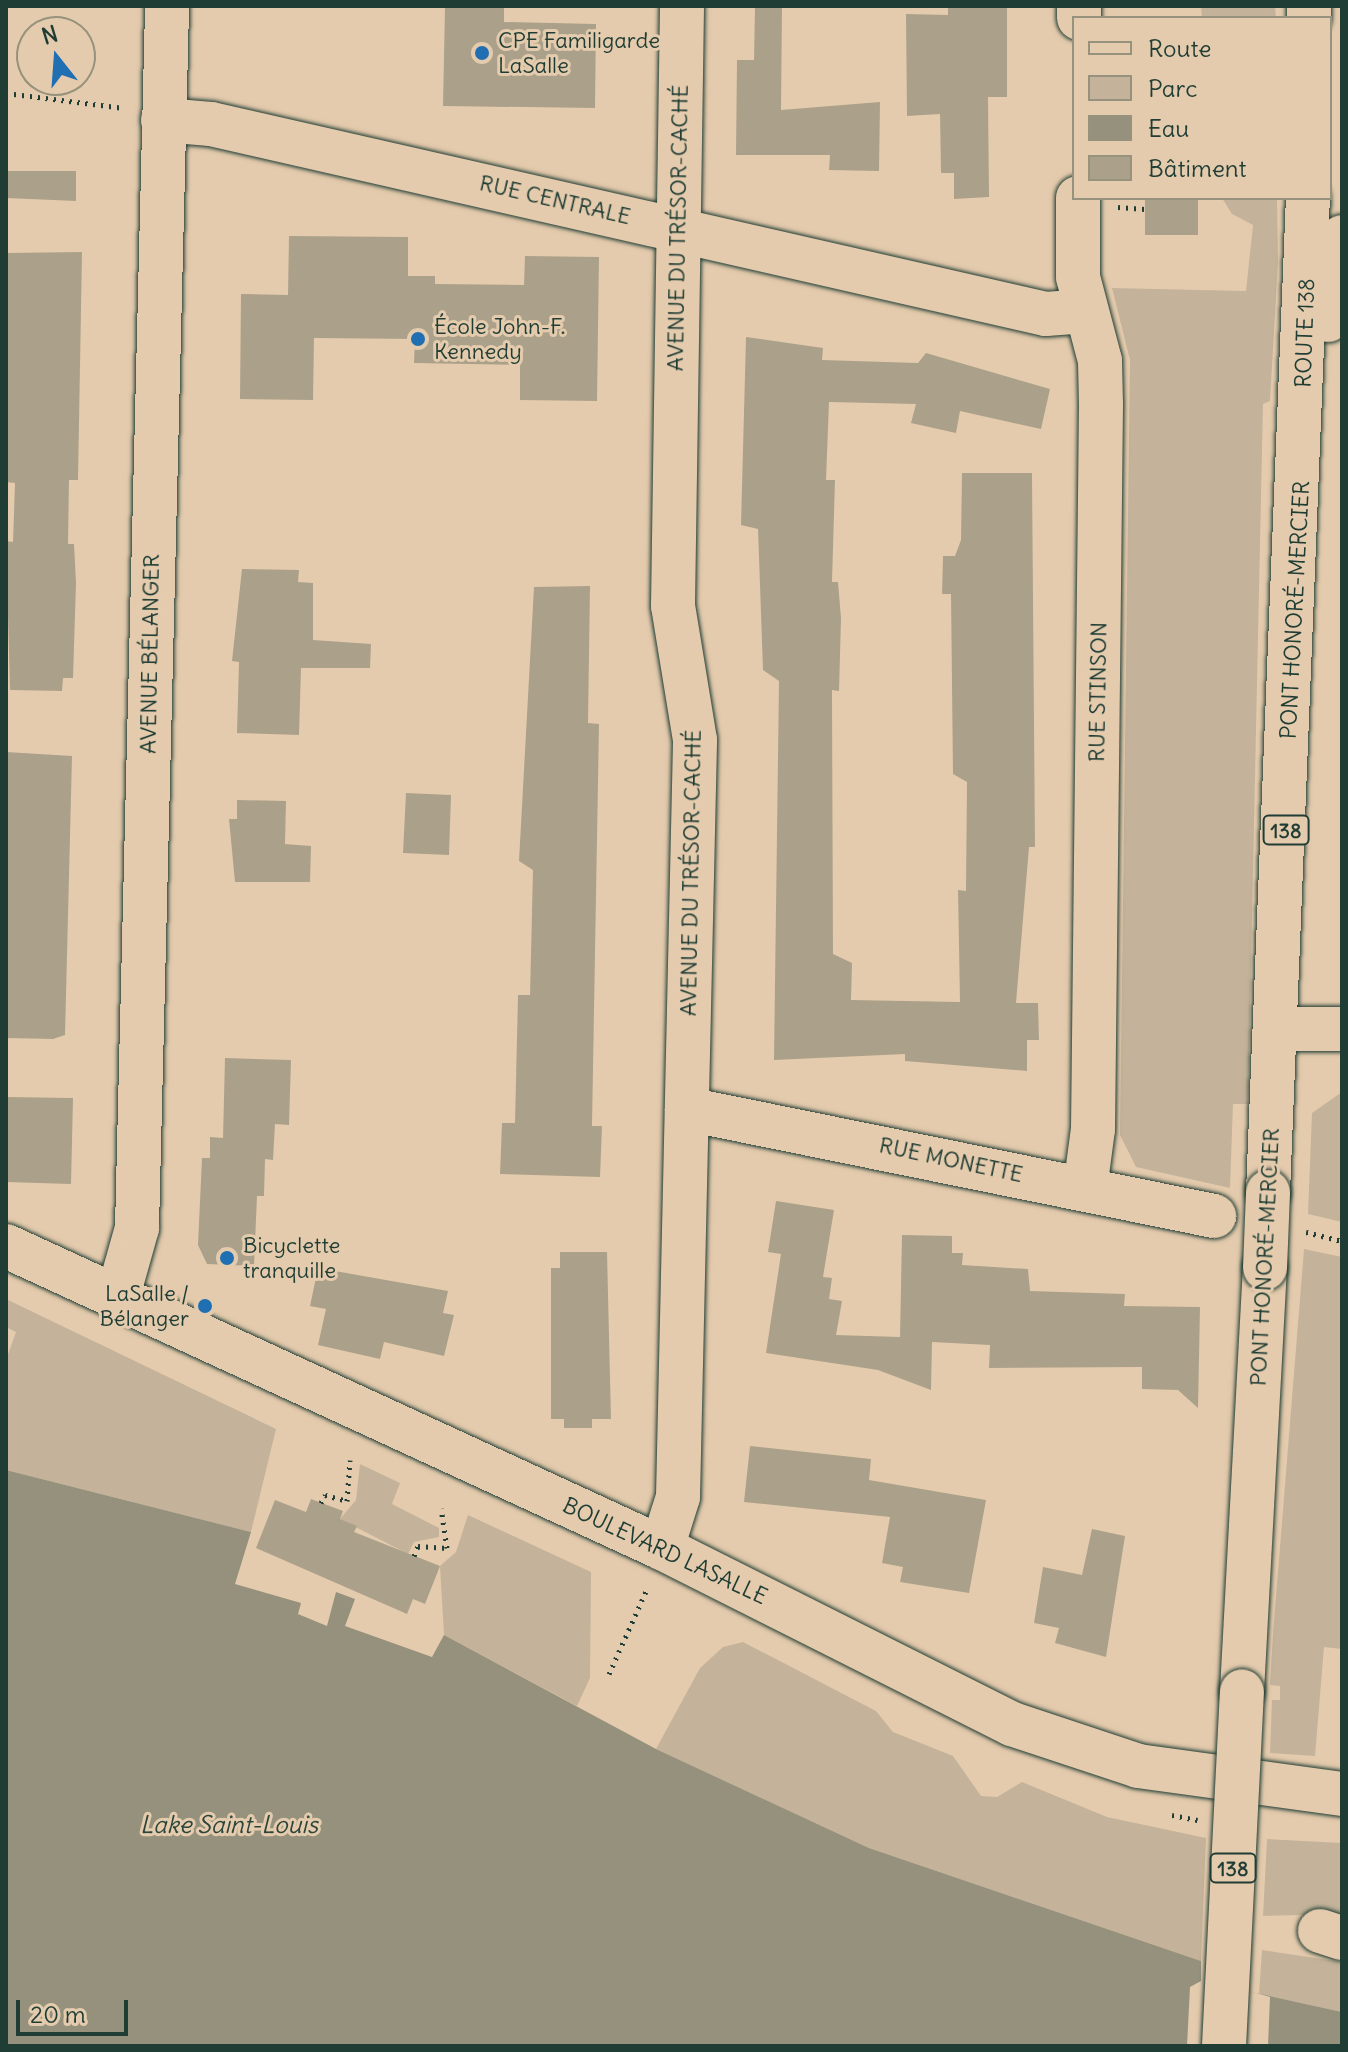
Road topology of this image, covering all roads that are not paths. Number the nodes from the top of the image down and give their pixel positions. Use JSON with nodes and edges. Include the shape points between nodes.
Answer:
{"nodes":[{"id":1,"x":167,"y":6,"type":"edge"},
{"id":2,"x":682,"y":6,"type":"edge"},
{"id":3,"x":148,"y":115,"type":"junction"},
{"id":4,"x":1308,"y":200,"type":"edge"},
{"id":5,"x":1091,"y":202,"type":"edge"},
{"id":6,"x":678,"y":229,"type":"junction"},
{"id":7,"x":1342,"y":237,"type":"edge"},
{"id":8,"x":1086,"y":311,"type":"junction"},
{"id":9,"x":1301,"y":468,"type":"junction"},
{"id":10,"x":1277,"y":1029,"type":"junction"},
{"id":11,"x":1342,"y":1029,"type":"edge"},
{"id":12,"x":687,"y":1109,"type":"junction"},
{"id":13,"x":1085,"y":1189,"type":"junction"},
{"id":14,"x":1214,"y":1216,"type":"dead end"},
{"id":15,"x":6,"y":1246,"type":"edge"},
{"id":16,"x":117,"y":1299,"type":"junction"},
{"id":17,"x":655,"y":1567,"type":"junction"},
{"id":18,"x":1342,"y":1794,"type":"edge"},
{"id":19,"x":1224,"y":2046,"type":"edge"}],
"edges":[{"from":1,"to":3,"type":"main road","name":"AVENUE BÉLANGER"},
{"from":2,"to":6,"type":"main road","name":"AVENUE DU TRÉSOR-CACHÉ"},
{"from":3,"to":6,"type":"main road","name":"RUE CENTRALE","via":[[211,124]]},
{"from":3,"to":16,"type":"main road","name":"AVENUE BÉLANGER","via":[[137,1228]]},
{"from":4,"to":9,"type":"main road","name":"ROUTE 138","number":"138"},
{"from":5,"to":8,"type":"main road","name":"RUE STINSON"},
{"from":6,"to":8,"type":"main road","name":"RUE CENTRALE","via":[[1046,314]]},
{"from":6,"to":12,"type":"main road","name":"AVENUE DU TRÉSOR-CACHÉ","via":[[673,606],[695,740]]},
{"from":7,"to":9,"type":"main road"},
{"from":8,"to":13,"type":"main road","name":"RUE STINSON","via":[[1100,361],[1101,420],[1093,1129]]},
{"from":9,"to":10,"type":"main road","name":"PONT HONORÉ-MERCIER","number":"138"},
{"from":10,"to":11,"type":"main road"},
{"from":10,"to":19,"type":"main road","name":"PONT HONORÉ-MERCIER","number":"138","bridge":true},
{"from":12,"to":13,"type":"main road","name":"RUE MONETTE"},
{"from":12,"to":17,"type":"main road","name":"AVENUE DU TRÉSOR-CACHÉ","via":[[678,1497]]},
{"from":13,"to":14,"type":"main road","name":"RUE MONETTE"},
{"from":15,"to":16,"type":"main road","name":"BOULEVARD LASALLE"},
{"from":16,"to":17,"type":"main road","name":"BOULEVARD LASALLE"},
{"from":17,"to":18,"type":"main road","name":"BOULEVARD LASALLE","via":[[1058,1741],[1205,1779]]}]}
